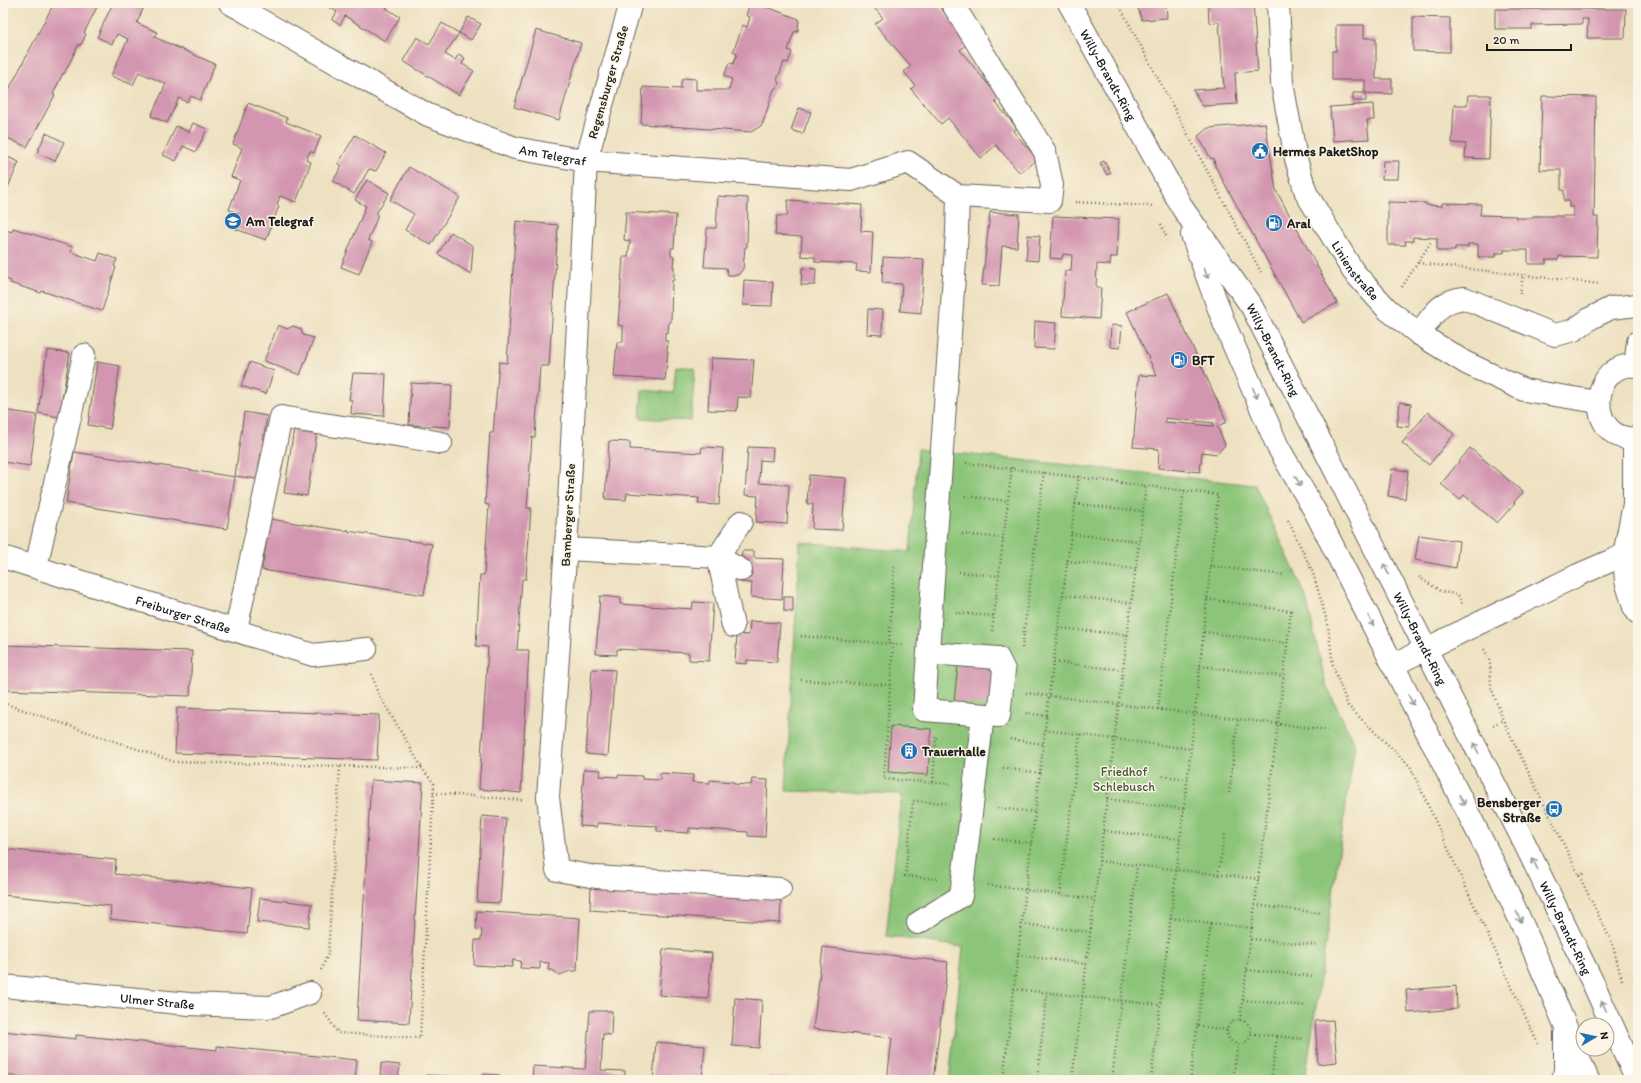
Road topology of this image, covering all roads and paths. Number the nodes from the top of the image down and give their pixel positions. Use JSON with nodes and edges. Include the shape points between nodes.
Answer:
{"nodes":[{"id":1,"x":230,"y":3,"type":"edge"},
{"id":2,"x":631,"y":3,"type":"edge"},
{"id":3,"x":952,"y":3,"type":"edge"},
{"id":4,"x":1039,"y":3,"type":"edge"},
{"id":5,"x":1069,"y":3,"type":"edge"},
{"id":6,"x":1118,"y":3,"type":"edge"},
{"id":7,"x":1278,"y":3,"type":"edge"},
{"id":8,"x":1047,"y":16,"type":"dead end"},
{"id":9,"x":586,"y":160,"type":"junction"},
{"id":10,"x":958,"y":196,"type":"junction"},
{"id":11,"x":1149,"y":199,"type":"dead end"},
{"id":12,"x":1050,"y":201,"type":"junction"},
{"id":13,"x":1153,"y":206,"type":"junction"},
{"id":14,"x":1183,"y":210,"type":"junction"},
{"id":15,"x":1156,"y":213,"type":"dead end"},
{"id":16,"x":1159,"y":220,"type":"dead end"},
{"id":17,"x":1168,"y":242,"type":"dead end"},
{"id":18,"x":1431,"y":242,"type":"dead end"},
{"id":19,"x":1418,"y":263,"type":"junction"},
{"id":20,"x":1263,"y":276,"type":"dead end"},
{"id":21,"x":1607,"y":284,"type":"dead end"},
{"id":22,"x":1638,"y":291,"type":"edge"},
{"id":23,"x":1638,"y":305,"type":"edge"},
{"id":24,"x":1387,"y":309,"type":"junction"},
{"id":25,"x":1638,"y":321,"type":"edge"},
{"id":26,"x":1419,"y":334,"type":"junction"},
{"id":27,"x":1638,"y":342,"type":"edge"},
{"id":28,"x":84,"y":355,"type":"dead end"},
{"id":29,"x":1636,"y":366,"type":"edge"},
{"id":30,"x":1598,"y":402,"type":"junction"},
{"id":31,"x":1636,"y":438,"type":"edge"},
{"id":32,"x":441,"y":443,"type":"dead end"},
{"id":33,"x":942,"y":460,"type":"junction"},
{"id":34,"x":1012,"y":467,"type":"junction"},
{"id":35,"x":1044,"y":472,"type":"junction"},
{"id":36,"x":1079,"y":476,"type":"junction"},
{"id":37,"x":1146,"y":486,"type":"junction"},
{"id":38,"x":1184,"y":490,"type":"junction"},
{"id":39,"x":940,"y":493,"type":"junction"},
{"id":40,"x":1008,"y":501,"type":"junction"},
{"id":41,"x":1075,"y":504,"type":"junction"},
{"id":42,"x":1143,"y":511,"type":"junction"},
{"id":43,"x":1287,"y":516,"type":"dead end"},
{"id":44,"x":741,"y":522,"type":"dead end"},
{"id":45,"x":937,"y":531,"type":"junction"},
{"id":46,"x":1071,"y":534,"type":"junction"},
{"id":47,"x":1003,"y":538,"type":"junction"},
{"id":48,"x":1139,"y":541,"type":"junction"},
{"id":49,"x":566,"y":549,"type":"junction"},
{"id":50,"x":1624,"y":556,"type":"junction"},
{"id":51,"x":3,"y":557,"type":"edge"},
{"id":52,"x":718,"y":557,"type":"junction"},
{"id":53,"x":1067,"y":561,"type":"junction"},
{"id":54,"x":894,"y":566,"type":"dead end"},
{"id":55,"x":1210,"y":566,"type":"junction"},
{"id":56,"x":36,"y":567,"type":"junction"},
{"id":57,"x":1136,"y":569,"type":"junction"},
{"id":58,"x":741,"y":570,"type":"dead end"},
{"id":59,"x":934,"y":570,"type":"junction"},
{"id":60,"x":1284,"y":575,"type":"dead end"},
{"id":61,"x":999,"y":576,"type":"junction"},
{"id":62,"x":1418,"y":577,"type":"dead end"},
{"id":63,"x":1063,"y":595,"type":"junction"},
{"id":64,"x":1207,"y":600,"type":"junction"},
{"id":65,"x":1131,"y":603,"type":"junction"},
{"id":66,"x":931,"y":610,"type":"junction"},
{"id":67,"x":1638,"y":613,"type":"edge"},
{"id":68,"x":994,"y":616,"type":"junction"},
{"id":69,"x":733,"y":626,"type":"dead end"},
{"id":70,"x":1472,"y":626,"type":"junction"},
{"id":71,"x":1059,"y":628,"type":"junction"},
{"id":72,"x":236,"y":630,"type":"junction"},
{"id":73,"x":1204,"y":632,"type":"junction"},
{"id":74,"x":1128,"y":635,"type":"junction"},
{"id":75,"x":801,"y":636,"type":"dead end"},
{"id":76,"x":1287,"y":643,"type":"junction"},
{"id":77,"x":889,"y":644,"type":"junction"},
{"id":78,"x":893,"y":644,"type":"junction"},
{"id":79,"x":366,"y":649,"type":"joint"},
{"id":80,"x":1426,"y":649,"type":"junction"},
{"id":81,"x":928,"y":650,"type":"junction"},
{"id":82,"x":1022,"y":653,"type":"dead end"},
{"id":83,"x":989,"y":657,"type":"junction"},
{"id":84,"x":1054,"y":662,"type":"junction"},
{"id":85,"x":1394,"y":665,"type":"junction"},
{"id":86,"x":1200,"y":666,"type":"junction"},
{"id":87,"x":1123,"y":670,"type":"junction"},
{"id":88,"x":1284,"y":676,"type":"junction"},
{"id":89,"x":801,"y":680,"type":"dead end"},
{"id":90,"x":890,"y":685,"type":"junction"},
{"id":91,"x":1002,"y":690,"type":"junction"},
{"id":92,"x":1049,"y":696,"type":"junction"},
{"id":93,"x":3,"y":703,"type":"edge"},
{"id":94,"x":1119,"y":704,"type":"junction"},
{"id":95,"x":1158,"y":710,"type":"junction"},
{"id":96,"x":938,"y":711,"type":"junction"},
{"id":97,"x":1195,"y":714,"type":"junction"},
{"id":98,"x":983,"y":715,"type":"junction"},
{"id":99,"x":1238,"y":719,"type":"junction"},
{"id":100,"x":1278,"y":724,"type":"junction"},
{"id":101,"x":1045,"y":730,"type":"junction"},
{"id":102,"x":1328,"y":730,"type":"dead end"},
{"id":103,"x":1080,"y":734,"type":"junction"},
{"id":104,"x":1115,"y":738,"type":"junction"},
{"id":105,"x":1191,"y":748,"type":"junction"},
{"id":106,"x":340,"y":766,"type":"junction"},
{"id":107,"x":422,"y":768,"type":"junction"},
{"id":108,"x":1110,"y":770,"type":"junction"},
{"id":109,"x":1040,"y":773,"type":"junction"},
{"id":110,"x":1145,"y":774,"type":"dead end"},
{"id":111,"x":1163,"y":776,"type":"dead end"},
{"id":112,"x":1188,"y":779,"type":"junction"},
{"id":113,"x":933,"y":782,"type":"junction"},
{"id":114,"x":975,"y":785,"type":"junction"},
{"id":115,"x":433,"y":793,"type":"junction"},
{"id":116,"x":1229,"y":793,"type":"dead end"},
{"id":117,"x":1107,"y":799,"type":"junction"},
{"id":118,"x":549,"y":802,"type":"junction"},
{"id":119,"x":1184,"y":809,"type":"junction"},
{"id":120,"x":1554,"y":809,"type":"dead end"},
{"id":121,"x":1035,"y":812,"type":"junction"},
{"id":122,"x":1548,"y":812,"type":"junction"},
{"id":123,"x":1103,"y":831,"type":"junction"},
{"id":124,"x":1225,"y":832,"type":"dead end"},
{"id":125,"x":968,"y":836,"type":"junction"},
{"id":126,"x":1180,"y":840,"type":"junction"},
{"id":127,"x":1031,"y":843,"type":"junction"},
{"id":128,"x":1099,"y":861,"type":"junction"},
{"id":129,"x":1137,"y":866,"type":"junction"},
{"id":130,"x":1176,"y":870,"type":"junction"},
{"id":131,"x":1585,"y":873,"type":"dead end"},
{"id":132,"x":1218,"y":875,"type":"junction"},
{"id":133,"x":1580,"y":876,"type":"junction"},
{"id":134,"x":1259,"y":879,"type":"junction"},
{"id":135,"x":780,"y":889,"type":"dead end"},
{"id":136,"x":1060,"y":894,"type":"dead end"},
{"id":137,"x":1255,"y":905,"type":"junction"},
{"id":138,"x":1322,"y":913,"type":"dead end"},
{"id":139,"x":1170,"y":918,"type":"junction"},
{"id":140,"x":918,"y":923,"type":"dead end"},
{"id":141,"x":1022,"y":924,"type":"junction"},
{"id":142,"x":1211,"y":924,"type":"junction"},
{"id":143,"x":1252,"y":928,"type":"junction"},
{"id":144,"x":1090,"y":932,"type":"junction"},
{"id":145,"x":1251,"y":938,"type":"junction"},
{"id":146,"x":1316,"y":945,"type":"dead end"},
{"id":147,"x":1018,"y":955,"type":"junction"},
{"id":148,"x":1086,"y":964,"type":"junction"},
{"id":149,"x":1247,"y":970,"type":"junction"},
{"id":150,"x":1312,"y":976,"type":"dead end"},
{"id":151,"x":3,"y":986,"type":"edge"},
{"id":152,"x":1624,"y":986,"type":"dead end"},
{"id":153,"x":1014,"y":989,"type":"junction"},
{"id":154,"x":310,"y":993,"type":"junction"},
{"id":155,"x":1047,"y":993,"type":"junction"},
{"id":156,"x":1082,"y":997,"type":"junction"},
{"id":157,"x":1243,"y":1000,"type":"junction"},
{"id":158,"x":1121,"y":1001,"type":"junction"},
{"id":159,"x":1160,"y":1005,"type":"junction"},
{"id":160,"x":1307,"y":1006,"type":"dead end"},
{"id":161,"x":1240,"y":1020,"type":"junction"},
{"id":162,"x":1565,"y":1025,"type":"junction"},
{"id":163,"x":1198,"y":1026,"type":"junction"},
{"id":164,"x":1228,"y":1030,"type":"junction"},
{"id":165,"x":1251,"y":1034,"type":"junction"},
{"id":166,"x":1277,"y":1036,"type":"junction"},
{"id":167,"x":1302,"y":1039,"type":"dead end"},
{"id":168,"x":1238,"y":1044,"type":"junction"},
{"id":169,"x":1538,"y":1046,"type":"dead end"},
{"id":170,"x":1003,"y":1080,"type":"edge"},
{"id":171,"x":1037,"y":1080,"type":"edge"},
{"id":172,"x":1072,"y":1080,"type":"edge"},
{"id":173,"x":1112,"y":1080,"type":"edge"},
{"id":174,"x":1151,"y":1080,"type":"edge"},
{"id":175,"x":1190,"y":1080,"type":"edge"},
{"id":176,"x":1233,"y":1080,"type":"edge"},
{"id":177,"x":1271,"y":1080,"type":"edge"},
{"id":178,"x":1563,"y":1080,"type":"edge"},
{"id":179,"x":1588,"y":1080,"type":"edge"},
{"id":180,"x":1637,"y":1080,"type":"edge"}],
"edges":[{"from":1,"to":9,"type":"street","name":"Am Telegraf","via":[[428,115],[515,148]]},
{"from":2,"to":9,"type":"street","name":"Regensburger Straße"},
{"from":3,"to":12,"type":"street","via":[[1044,152],[1052,185]]},
{"from":4,"to":8,"type":"path"},
{"from":5,"to":14,"type":"street","name":"Willy-Brandt-Ring"},
{"from":6,"to":20,"type":"path"},
{"from":7,"to":24,"type":"street","name":"Linienstraße","via":[[1282,83],[1296,159],[1306,193],[1353,272]]},
{"from":9,"to":10,"type":"street","name":"Am Telegraf","via":[[851,180],[908,162]]},
{"from":9,"to":49,"type":"street","name":"Bamberger Straße"},
{"from":10,"to":12,"type":"street"},
{"from":10,"to":33,"type":"street"},
{"from":11,"to":13,"type":"path"},
{"from":12,"to":13,"type":"path"},
{"from":13,"to":15,"type":"path"},
{"from":80,"to":14,"type":"street","name":"Willy-Brandt-Ring","one_way":true,"via":[[1252,307]]},
{"from":14,"to":85,"type":"street","name":"Willy-Brandt-Ring","one_way":true,"via":[[1224,322],[1278,447],[1316,513]]},
{"from":16,"to":17,"type":"path"},
{"from":18,"to":19,"type":"path"},
{"from":19,"to":21,"type":"path"},
{"from":19,"to":24,"type":"path"},
{"from":22,"to":23,"type":"street"},
{"from":23,"to":25,"type":"street"},
{"from":23,"to":26,"type":"street","via":[[1611,308],[1574,330],[1555,335],[1464,298],[1451,300],[1436,311]]},
{"from":24,"to":26,"type":"street","name":"Linienstraße"},
{"from":26,"to":30,"type":"street","name":"Linienstraße","via":[[1466,363],[1524,390]]},
{"from":27,"to":29,"type":"street"},
{"from":28,"to":56,"type":"street"},
{"from":29,"to":30,"type":"street","via":[[1625,367],[1609,376],[1600,392]]},
{"from":30,"to":31,"type":"street","via":[[1599,411],[1609,428],[1616,433]]},
{"from":31,"to":50,"type":"street","via":[[1634,504]]},
{"from":32,"to":72,"type":"street","via":[[400,434],[281,417]]},
{"from":33,"to":34,"type":"path"},
{"from":33,"to":39,"type":"street"},
{"from":34,"to":35,"type":"path"},
{"from":34,"to":40,"type":"path"},
{"from":35,"to":36,"type":"path"},
{"from":35,"to":82,"type":"path"},
{"from":36,"to":37,"type":"path"},
{"from":36,"to":41,"type":"path"},
{"from":37,"to":38,"type":"path"},
{"from":37,"to":42,"type":"path"},
{"from":38,"to":55,"type":"path","via":[[1218,495]]},
{"from":38,"to":95,"type":"path"},
{"from":39,"to":40,"type":"path"},
{"from":39,"to":45,"type":"street"},
{"from":40,"to":47,"type":"path"},
{"from":41,"to":42,"type":"path"},
{"from":41,"to":46,"type":"path"},
{"from":42,"to":48,"type":"path"},
{"from":43,"to":169,"type":"path","via":[[1313,573],[1328,626],[1333,666],[1348,706],[1410,766]]},
{"from":44,"to":52,"type":"street"},
{"from":45,"to":47,"type":"path"},
{"from":45,"to":59,"type":"street"},
{"from":46,"to":48,"type":"path"},
{"from":46,"to":53,"type":"path"},
{"from":47,"to":61,"type":"path"},
{"from":48,"to":57,"type":"path"},
{"from":49,"to":52,"type":"street"},
{"from":49,"to":118,"type":"street","name":"Bamberger Straße"},
{"from":50,"to":67,"type":"street","via":[[1626,581]]},
{"from":50,"to":70,"type":"street"},
{"from":51,"to":56,"type":"street","name":"Freiburger Straße"},
{"from":52,"to":58,"type":"street"},
{"from":52,"to":69,"type":"street"},
{"from":53,"to":57,"type":"path"},
{"from":53,"to":63,"type":"path"},
{"from":54,"to":77,"type":"path"},
{"from":55,"to":60,"type":"path"},
{"from":55,"to":64,"type":"path"},
{"from":56,"to":72,"type":"street","name":"Freiburger Straße"},
{"from":57,"to":65,"type":"path"},
{"from":59,"to":61,"type":"path"},
{"from":59,"to":66,"type":"street"},
{"from":61,"to":68,"type":"path"},
{"from":62,"to":70,"type":"path","via":[[1440,591],[1458,595]]},
{"from":63,"to":65,"type":"path"},
{"from":63,"to":71,"type":"path"},
{"from":64,"to":73,"type":"path"},
{"from":64,"to":76,"type":"path","via":[[1291,611]]},
{"from":65,"to":74,"type":"path"},
{"from":66,"to":68,"type":"path"},
{"from":66,"to":81,"type":"street"},
{"from":68,"to":83,"type":"path"},
{"from":70,"to":80,"type":"street"},
{"from":70,"to":122,"type":"path","via":[[1490,661],[1491,687],[1503,720]]},
{"from":71,"to":74,"type":"path"},
{"from":71,"to":84,"type":"path"},
{"from":72,"to":79,"type":"street","name":"Freiburger Straße","via":[[313,655]]},
{"from":73,"to":76,"type":"path"},
{"from":73,"to":86,"type":"path"},
{"from":74,"to":87,"type":"path"},
{"from":75,"to":77,"type":"path"},
{"from":76,"to":88,"type":"path"},
{"from":77,"to":78,"type":"path"},
{"from":78,"to":81,"type":"path"},
{"from":78,"to":90,"type":"path"},
{"from":79,"to":107,"type":"path","via":[[377,691]]},
{"from":80,"to":85,"type":"street"},
{"from":180,"to":80,"type":"street","name":"Willy-Brandt-Ring","one_way":true,"via":[[1571,936]]},
{"from":81,"to":83,"type":"street"},
{"from":81,"to":96,"type":"street","via":[[924,710]]},
{"from":83,"to":91,"type":"street","via":[[998,658],[1004,670]]},
{"from":84,"to":87,"type":"path"},
{"from":84,"to":92,"type":"path"},
{"from":85,"to":162,"type":"street","name":"Willy-Brandt-Ring","one_way":true,"via":[[1500,876]]},
{"from":86,"to":88,"type":"path"},
{"from":86,"to":97,"type":"path"},
{"from":87,"to":94,"type":"path"},
{"from":88,"to":100,"type":"path"},
{"from":89,"to":90,"type":"path"},
{"from":90,"to":113,"type":"path","via":[[884,779]]},
{"from":91,"to":92,"type":"path"},
{"from":91,"to":98,"type":"street","via":[[998,716]]},
{"from":92,"to":94,"type":"path"},
{"from":92,"to":101,"type":"path"},
{"from":93,"to":106,"type":"path","via":[[175,762]]},
{"from":94,"to":95,"type":"path"},
{"from":94,"to":104,"type":"path"},
{"from":95,"to":97,"type":"path"},
{"from":96,"to":98,"type":"street"},
{"from":96,"to":113,"type":"path"},
{"from":97,"to":99,"type":"path"},
{"from":97,"to":105,"type":"path"},
{"from":98,"to":114,"type":"street"},
{"from":99,"to":100,"type":"path"},
{"from":99,"to":116,"type":"path"},
{"from":100,"to":102,"type":"path"},
{"from":100,"to":134,"type":"path"},
{"from":101,"to":103,"type":"path"},
{"from":101,"to":109,"type":"path"},
{"from":103,"to":104,"type":"path"},
{"from":103,"to":136,"type":"path"},
{"from":104,"to":105,"type":"path"},
{"from":104,"to":108,"type":"path"},
{"from":105,"to":112,"type":"path"},
{"from":106,"to":107,"type":"path"},
{"from":106,"to":154,"type":"path","via":[[328,954]]},
{"from":107,"to":115,"type":"path","via":[[434,784]]},
{"from":108,"to":110,"type":"path"},
{"from":108,"to":117,"type":"path"},
{"from":109,"to":114,"type":"path"},
{"from":109,"to":121,"type":"path"},
{"from":111,"to":112,"type":"path"},
{"from":112,"to":119,"type":"path"},
{"from":113,"to":114,"type":"path"},
{"from":114,"to":121,"type":"path"},
{"from":114,"to":125,"type":"street"},
{"from":115,"to":118,"type":"path"},
{"from":115,"to":154,"type":"path","via":[[420,1038],[338,1032]]},
{"from":117,"to":119,"type":"path"},
{"from":117,"to":123,"type":"path"},
{"from":118,"to":135,"type":"street","name":"Bamberger Straße","via":[[557,870],[596,877]]},
{"from":119,"to":126,"type":"path"},
{"from":120,"to":122,"type":"path"},
{"from":121,"to":127,"type":"path"},
{"from":122,"to":133,"type":"path"},
{"from":123,"to":126,"type":"path"},
{"from":123,"to":128,"type":"path"},
{"from":124,"to":132,"type":"path"},
{"from":125,"to":127,"type":"path"},
{"from":125,"to":140,"type":"street","via":[[961,896]]},
{"from":126,"to":130,"type":"path"},
{"from":127,"to":141,"type":"path"},
{"from":128,"to":129,"type":"path"},
{"from":128,"to":144,"type":"path"},
{"from":129,"to":130,"type":"path"},
{"from":129,"to":158,"type":"path"},
{"from":130,"to":132,"type":"path"},
{"from":130,"to":139,"type":"path"},
{"from":131,"to":133,"type":"path"},
{"from":132,"to":134,"type":"path"},
{"from":133,"to":152,"type":"path","via":[[1612,943]]},
{"from":134,"to":137,"type":"path"},
{"from":137,"to":138,"type":"path"},
{"from":137,"to":143,"type":"path"},
{"from":139,"to":142,"type":"path"},
{"from":139,"to":159,"type":"path"},
{"from":141,"to":144,"type":"path"},
{"from":141,"to":147,"type":"path"},
{"from":142,"to":143,"type":"path"},
{"from":142,"to":163,"type":"path"},
{"from":143,"to":145,"type":"path"},
{"from":144,"to":148,"type":"path"},
{"from":145,"to":146,"type":"path"},
{"from":145,"to":149,"type":"path"},
{"from":147,"to":148,"type":"path"},
{"from":147,"to":153,"type":"path"},
{"from":148,"to":156,"type":"path"},
{"from":149,"to":150,"type":"path"},
{"from":149,"to":157,"type":"path"},
{"from":151,"to":154,"type":"street","name":"Ulmer Straße","via":[[189,1004],[271,1007]]},
{"from":153,"to":155,"type":"path"},
{"from":153,"to":170,"type":"path"},
{"from":155,"to":156,"type":"path"},
{"from":155,"to":171,"type":"path"},
{"from":156,"to":158,"type":"path"},
{"from":156,"to":172,"type":"path"},
{"from":157,"to":160,"type":"path"},
{"from":157,"to":161,"type":"path"},
{"from":158,"to":159,"type":"path"},
{"from":158,"to":173,"type":"path"},
{"from":159,"to":174,"type":"path"},
{"from":161,"to":164,"type":"path","via":[[1230,1025]]},
{"from":161,"to":165,"type":"path","via":[[1246,1022]]},
{"from":162,"to":178,"type":"street"},
{"from":162,"to":179,"type":"street","name":"Willy-Brandt-Ring"},
{"from":163,"to":164,"type":"path"},
{"from":163,"to":175,"type":"path"},
{"from":164,"to":168,"type":"path","via":[[1228,1036]]},
{"from":165,"to":166,"type":"path"},
{"from":165,"to":168,"type":"path","via":[[1249,1040]]},
{"from":166,"to":167,"type":"path"},
{"from":166,"to":177,"type":"path"},
{"from":168,"to":176,"type":"path"}]}
